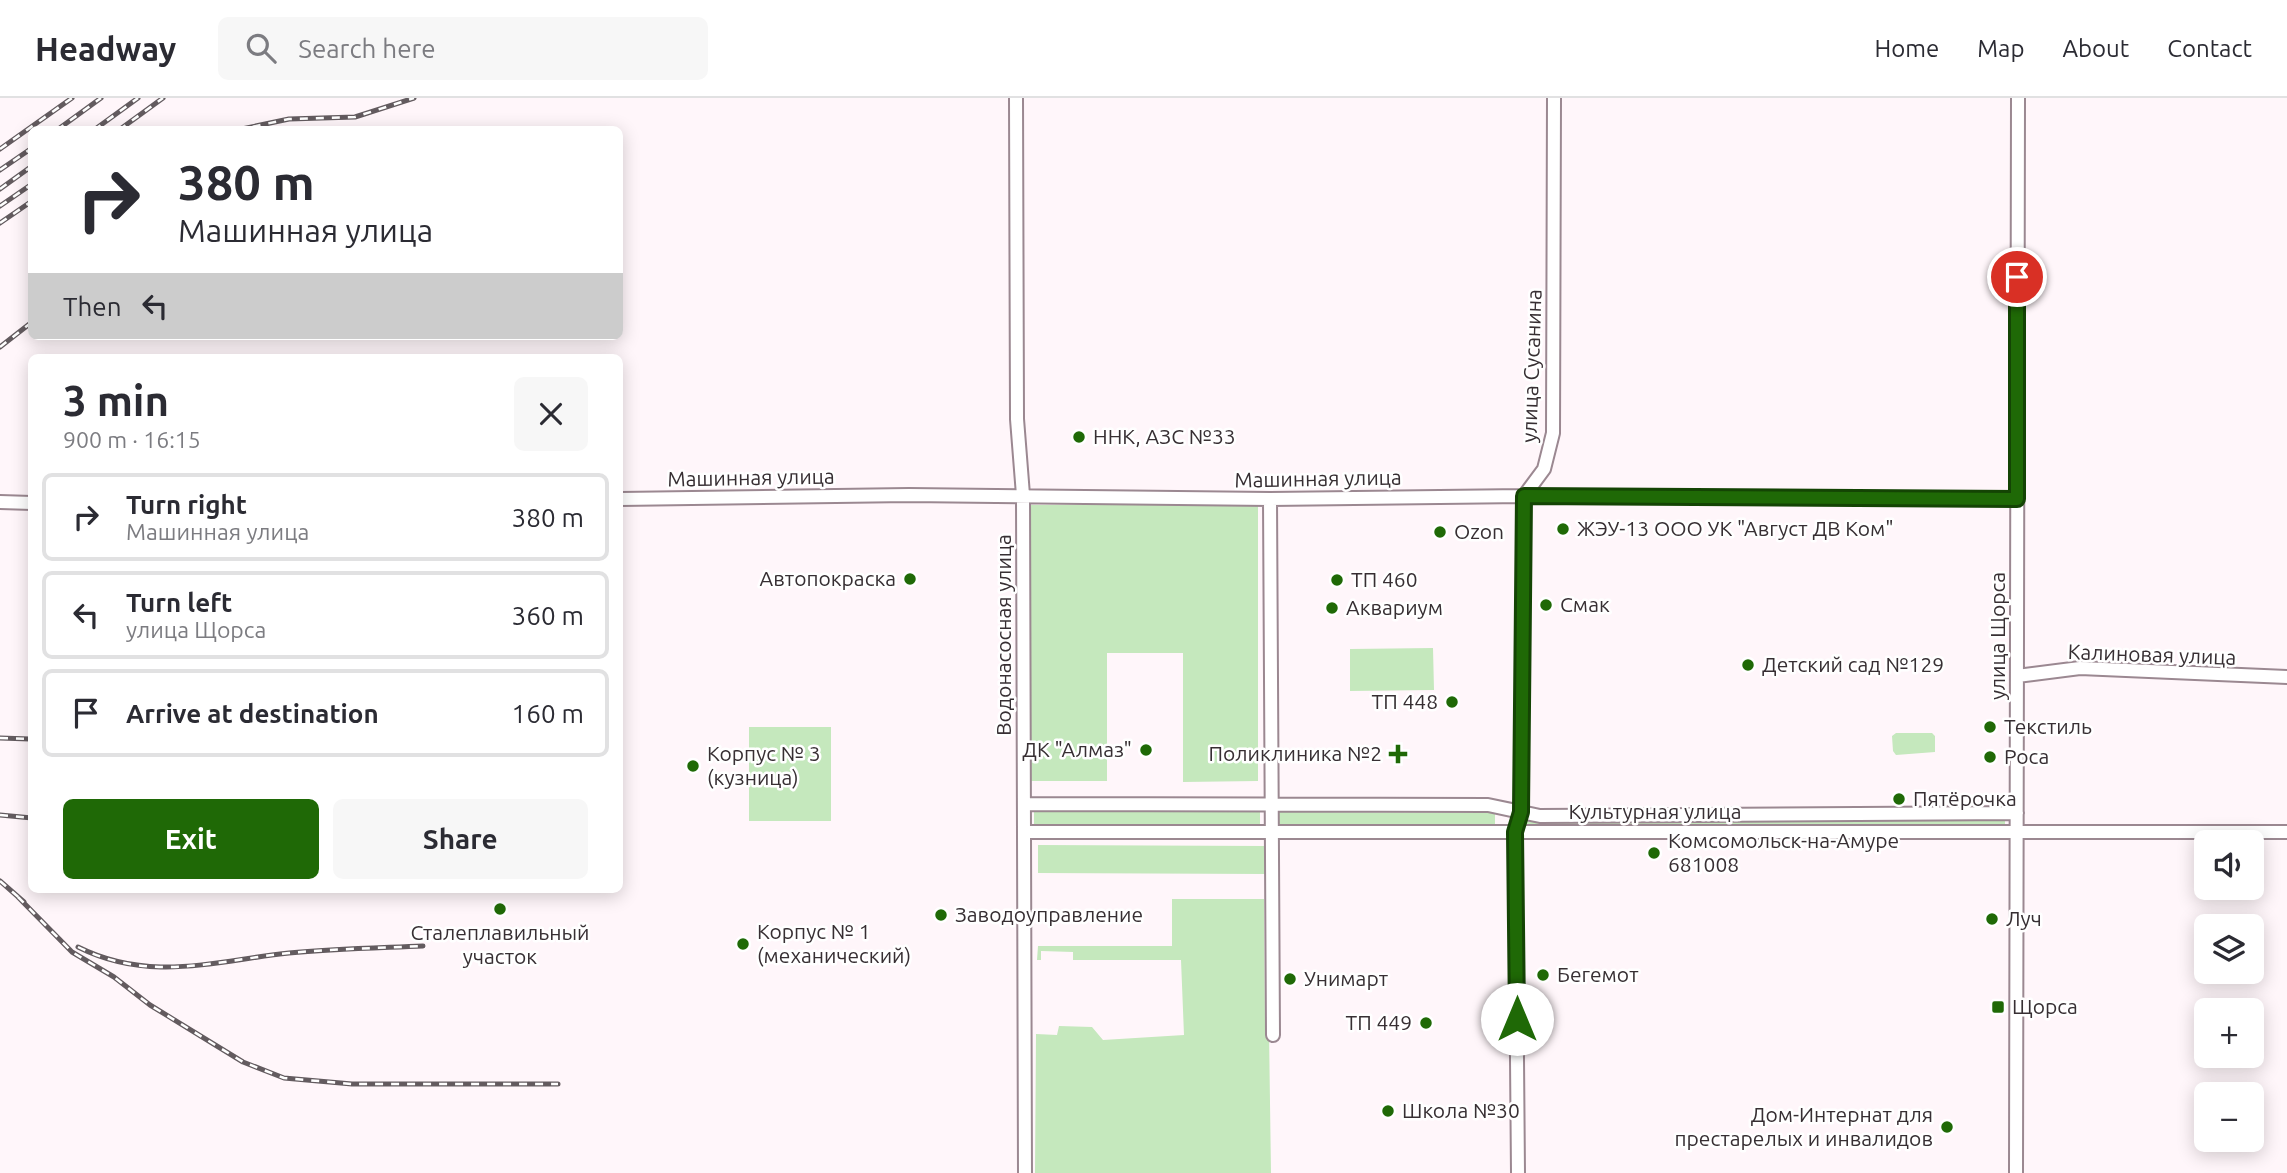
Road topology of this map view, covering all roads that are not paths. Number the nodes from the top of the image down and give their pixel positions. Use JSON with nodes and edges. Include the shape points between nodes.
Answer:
{"nodes":[{"id":1,"x":1016,"y":98,"type":"edge"},
{"id":2,"x":1554,"y":98,"type":"edge"},
{"id":3,"x":2018,"y":98,"type":"edge"},
{"id":4,"x":1023,"y":495,"type":"junction"},
{"id":5,"x":1524,"y":496,"type":"junction"},
{"id":6,"x":623,"y":499,"type":"edge"},
{"id":7,"x":1270,"y":499,"type":"junction"},
{"id":8,"x":2017,"y":499,"type":"junction"},
{"id":9,"x":0,"y":502,"type":"edge"},
{"id":10,"x":28,"y":503,"type":"edge"},
{"id":11,"x":2017,"y":676,"type":"junction"},
{"id":12,"x":2287,"y":677,"type":"edge"},
{"id":13,"x":1024,"y":804,"type":"junction"},
{"id":14,"x":1271,"y":804,"type":"junction"},
{"id":15,"x":1521,"y":812,"type":"junction"},
{"id":16,"x":2017,"y":813,"type":"junction"},
{"id":17,"x":1024,"y":832,"type":"junction"},
{"id":18,"x":1271,"y":832,"type":"junction"},
{"id":19,"x":1515,"y":832,"type":"junction"},
{"id":20,"x":2017,"y":832,"type":"junction"},
{"id":21,"x":2287,"y":832,"type":"edge"},
{"id":22,"x":1273,"y":1035,"type":"dead end"},
{"id":23,"x":1025,"y":1173,"type":"edge"},
{"id":24,"x":1518,"y":1173,"type":"edge"},
{"id":25,"x":2016,"y":1173,"type":"edge"}],
"edges":[{"from":1,"to":4,"type":"street","name":"Водонасосная улица","via":[[1017,419]]},
{"from":2,"to":5,"type":"street","name":"улица Сусанина","via":[[1553,433],[1544,469]]},
{"from":3,"to":8,"type":"street","name":"улица Щорса"},
{"from":4,"to":6,"type":"street","name":"Машинная улица"},
{"from":4,"to":7,"type":"street","name":"Машинная улица"},
{"from":4,"to":13,"type":"street","name":"Водонасосная улица"},
{"from":5,"to":7,"type":"street","name":"Машинная улица"},
{"from":5,"to":8,"type":"street","name":"Машинная улица"},
{"from":5,"to":15,"type":"street"},
{"from":7,"to":14,"type":"street"},
{"from":8,"to":11,"type":"street","name":"улица Щорса"},
{"from":9,"to":10,"type":"street"},
{"from":11,"to":12,"type":"street","name":"Калиновая улица","via":[[2080,668]]},
{"from":11,"to":16,"type":"street","name":"улица Щорса"},
{"from":13,"to":14,"type":"street","name":"Культурная улица"},
{"from":13,"to":17,"type":"street","name":"Водонасосная улица"},
{"from":14,"to":15,"type":"street","name":"Культурная улица","via":[[1488,805]]},
{"from":14,"to":18,"type":"street"},
{"from":15,"to":16,"type":"street","name":"Культурная улица","via":[[1540,816]]},
{"from":15,"to":19,"type":"street"},
{"from":16,"to":20,"type":"street","name":"улица Щорса"},
{"from":17,"to":18,"type":"street","name":"Культурная улица"},
{"from":17,"to":23,"type":"street","name":"Водонасосная улица"},
{"from":18,"to":19,"type":"street","name":"Культурная улица"},
{"from":18,"to":22,"type":"street"},
{"from":19,"to":20,"type":"street","name":"Культурная улица"},
{"from":19,"to":24,"type":"street"},
{"from":20,"to":21,"type":"street","name":"Культурная улица"},
{"from":20,"to":25,"type":"street","name":"улица Щорса"}]}
